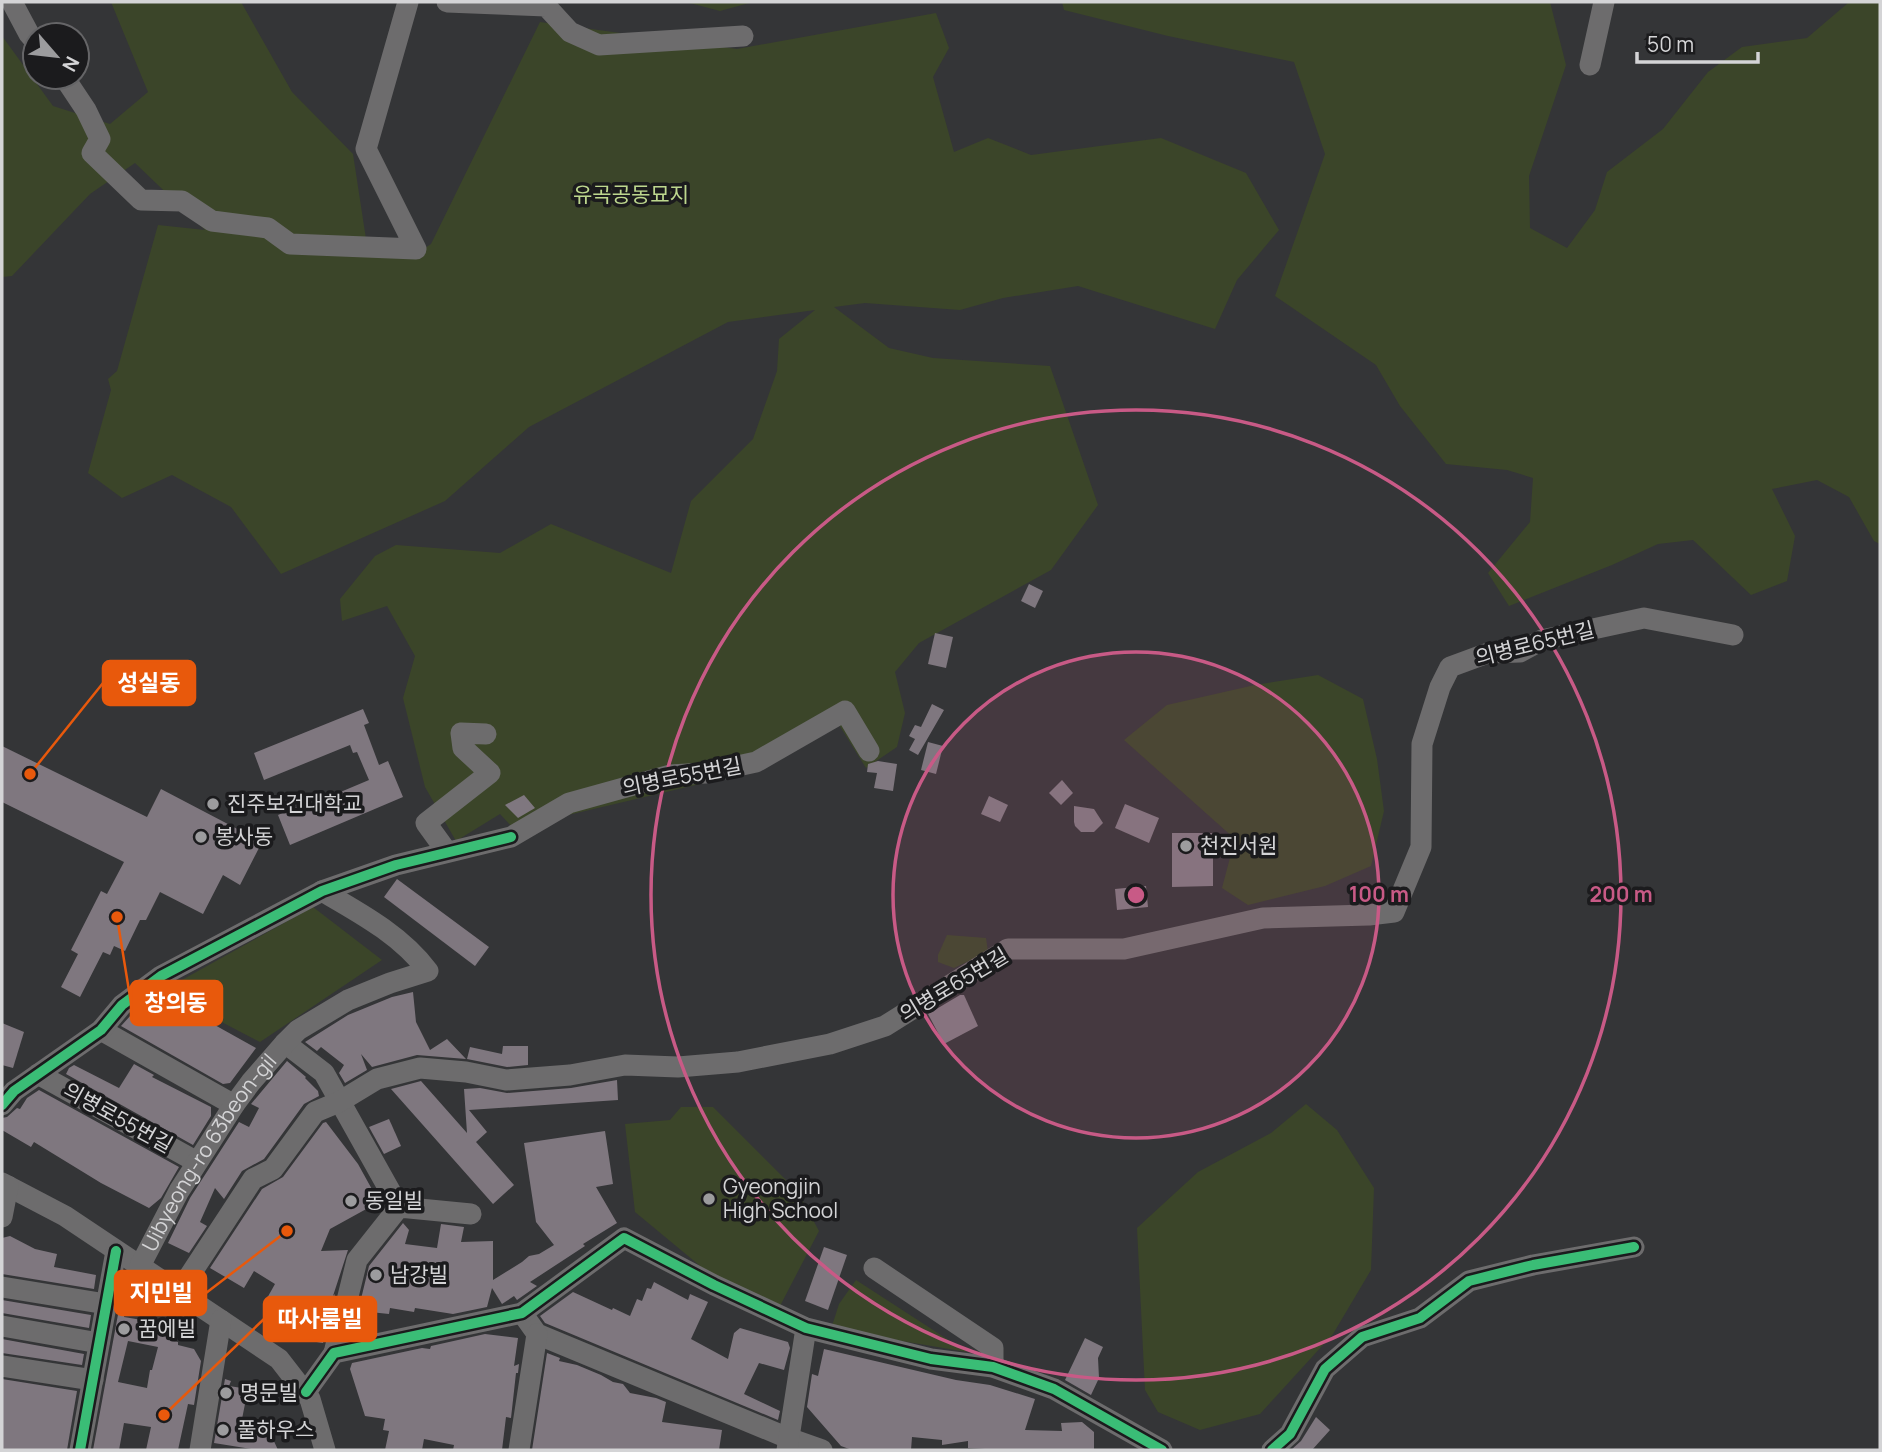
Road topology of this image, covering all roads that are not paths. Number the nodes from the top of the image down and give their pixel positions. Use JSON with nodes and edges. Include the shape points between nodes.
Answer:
{"nodes":[{"id":1,"x":12,"y":2,"type":"edge"},
{"id":2,"x":408,"y":2,"type":"edge"},
{"id":3,"x":447,"y":2,"type":"edge"},
{"id":4,"x":1604,"y":2,"type":"edge"},
{"id":5,"x":22,"y":21,"type":"edge"},
{"id":6,"x":743,"y":36,"type":"dead end"},
{"id":7,"x":1590,"y":65,"type":"dead end"},
{"id":8,"x":73,"y":91,"type":"edge"},
{"id":9,"x":1733,"y":635,"type":"dead end"},
{"id":10,"x":486,"y":734,"type":"dead end"},
{"id":11,"x":869,"y":751,"type":"dead end"},
{"id":12,"x":447,"y":852,"type":"junction"},
{"id":13,"x":322,"y":891,"type":"junction"},
{"id":14,"x":101,"y":1030,"type":"junction"},
{"id":15,"x":285,"y":1043,"type":"junction"},
{"id":16,"x":38,"y":1074,"type":"junction"},
{"id":17,"x":339,"y":1102,"type":"junction"},
{"id":18,"x":2,"y":1105,"type":"edge"},
{"id":19,"x":234,"y":1105,"type":"junction"},
{"id":20,"x":197,"y":1162,"type":"junction"},
{"id":21,"x":5,"y":1184,"type":"edge"},
{"id":22,"x":399,"y":1207,"type":"junction"},
{"id":23,"x":471,"y":1214,"type":"dead end"},
{"id":24,"x":2,"y":1217,"type":"edge"},
{"id":25,"x":1633,"y":1247,"type":"dead end"},
{"id":26,"x":116,"y":1251,"type":"junction"},
{"id":27,"x":140,"y":1266,"type":"junction"},
{"id":28,"x":874,"y":1268,"type":"dead end"},
{"id":29,"x":190,"y":1275,"type":"dead end"},
{"id":30,"x":2,"y":1287,"type":"edge"},
{"id":31,"x":106,"y":1304,"type":"junction"},
{"id":32,"x":522,"y":1313,"type":"junction"},
{"id":33,"x":221,"y":1320,"type":"junction"},
{"id":34,"x":2,"y":1326,"type":"edge"},
{"id":35,"x":806,"y":1328,"type":"junction"},
{"id":36,"x":537,"y":1334,"type":"junction"},
{"id":37,"x":99,"y":1343,"type":"junction"},
{"id":38,"x":334,"y":1353,"type":"junction"},
{"id":39,"x":2,"y":1366,"type":"edge"},
{"id":40,"x":993,"y":1367,"type":"junction"},
{"id":41,"x":93,"y":1380,"type":"junction"},
{"id":42,"x":306,"y":1392,"type":"junction"},
{"id":43,"x":788,"y":1444,"type":"edge"},
{"id":44,"x":80,"y":1450,"type":"edge"},
{"id":45,"x":200,"y":1450,"type":"edge"},
{"id":46,"x":325,"y":1450,"type":"edge"},
{"id":47,"x":519,"y":1450,"type":"edge"},
{"id":48,"x":822,"y":1450,"type":"edge"},
{"id":49,"x":1163,"y":1450,"type":"edge"},
{"id":50,"x":1272,"y":1450,"type":"edge"}],
"edges":[{"from":1,"to":5,"type":"street"},
{"from":2,"to":8,"type":"street","via":[[366,149],[416,249],[290,244],[268,228],[212,221],[182,201],[141,200],[92,153],[100,139]]},
{"from":3,"to":6,"type":"street","via":[[546,6],[570,32],[599,45]]},
{"from":4,"to":7,"type":"street"},
{"from":9,"to":17,"type":"street","name":"의병로65번길","via":[[1644,618],[1542,640],[1520,652],[1488,653],[1450,667],[1422,744],[1421,847],[1394,912],[1263,918],[1124,949],[1008,949],[885,1026],[830,1044],[738,1062],[625,1065],[506,1080],[420,1068],[377,1079]]},
{"from":10,"to":12,"type":"street","via":[[461,733],[463,748],[490,773],[426,823]]},
{"from":11,"to":12,"type":"street","name":"의병로55번길","via":[[845,711],[756,762],[670,775],[569,803],[511,837]]},
{"from":12,"to":13,"type":"street"},
{"from":13,"to":14,"type":"street","via":[[161,976],[122,1005]]},
{"from":13,"to":15,"type":"street","name":"Uibyeong-ro 63beon-gil","via":[[375,922],[428,971],[348,1000]]},
{"from":14,"to":16,"type":"street"},
{"from":14,"to":19,"type":"street"},
{"from":15,"to":17,"type":"street","name":"Uibyeong-ro 63beon-gil","via":[[324,1073]]},
{"from":15,"to":19,"type":"street","name":"Uibyeong-ro 63beon-gil"},
{"from":16,"to":18,"type":"street"},
{"from":16,"to":20,"type":"street","name":"의병로55번길"},
{"from":17,"to":22,"type":"street","name":"Uibyeong-ro 63beon-gil"},
{"from":17,"to":29,"type":"street","name":"의병로65번길","via":[[315,1112],[273,1169],[253,1179]]},
{"from":19,"to":20,"type":"street","name":"Uibyeong-ro 63beon-gil"},
{"from":20,"to":27,"type":"street","name":"Uibyeong-ro 63beon-gil"},
{"from":21,"to":24,"type":"street"},
{"from":21,"to":26,"type":"street","via":[[65,1216]]},
{"from":22,"to":23,"type":"street"},
{"from":22,"to":38,"type":"street","via":[[357,1260]]},
{"from":25,"to":50,"type":"street","via":[[1469,1282],[1420,1318],[1362,1336],[1325,1369],[1290,1434]]},
{"from":26,"to":27,"type":"street"},
{"from":26,"to":31,"type":"street"},
{"from":27,"to":33,"type":"street"},
{"from":28,"to":40,"type":"street","via":[[993,1348]]},
{"from":30,"to":31,"type":"street"},
{"from":31,"to":37,"type":"street"},
{"from":32,"to":35,"type":"street","via":[[624,1238]]},
{"from":32,"to":36,"type":"street"},
{"from":32,"to":38,"type":"street"},
{"from":33,"to":42,"type":"street","via":[[279,1359]]},
{"from":33,"to":45,"type":"street"},
{"from":34,"to":37,"type":"street"},
{"from":35,"to":40,"type":"street","via":[[931,1359]]},
{"from":35,"to":43,"type":"street"},
{"from":36,"to":43,"type":"street"},
{"from":36,"to":47,"type":"street"},
{"from":37,"to":41,"type":"street"},
{"from":38,"to":42,"type":"street"},
{"from":39,"to":41,"type":"street"},
{"from":40,"to":49,"type":"street","via":[[1054,1389]]},
{"from":41,"to":44,"type":"street"},
{"from":42,"to":46,"type":"street"},
{"from":43,"to":48,"type":"street"}]}
